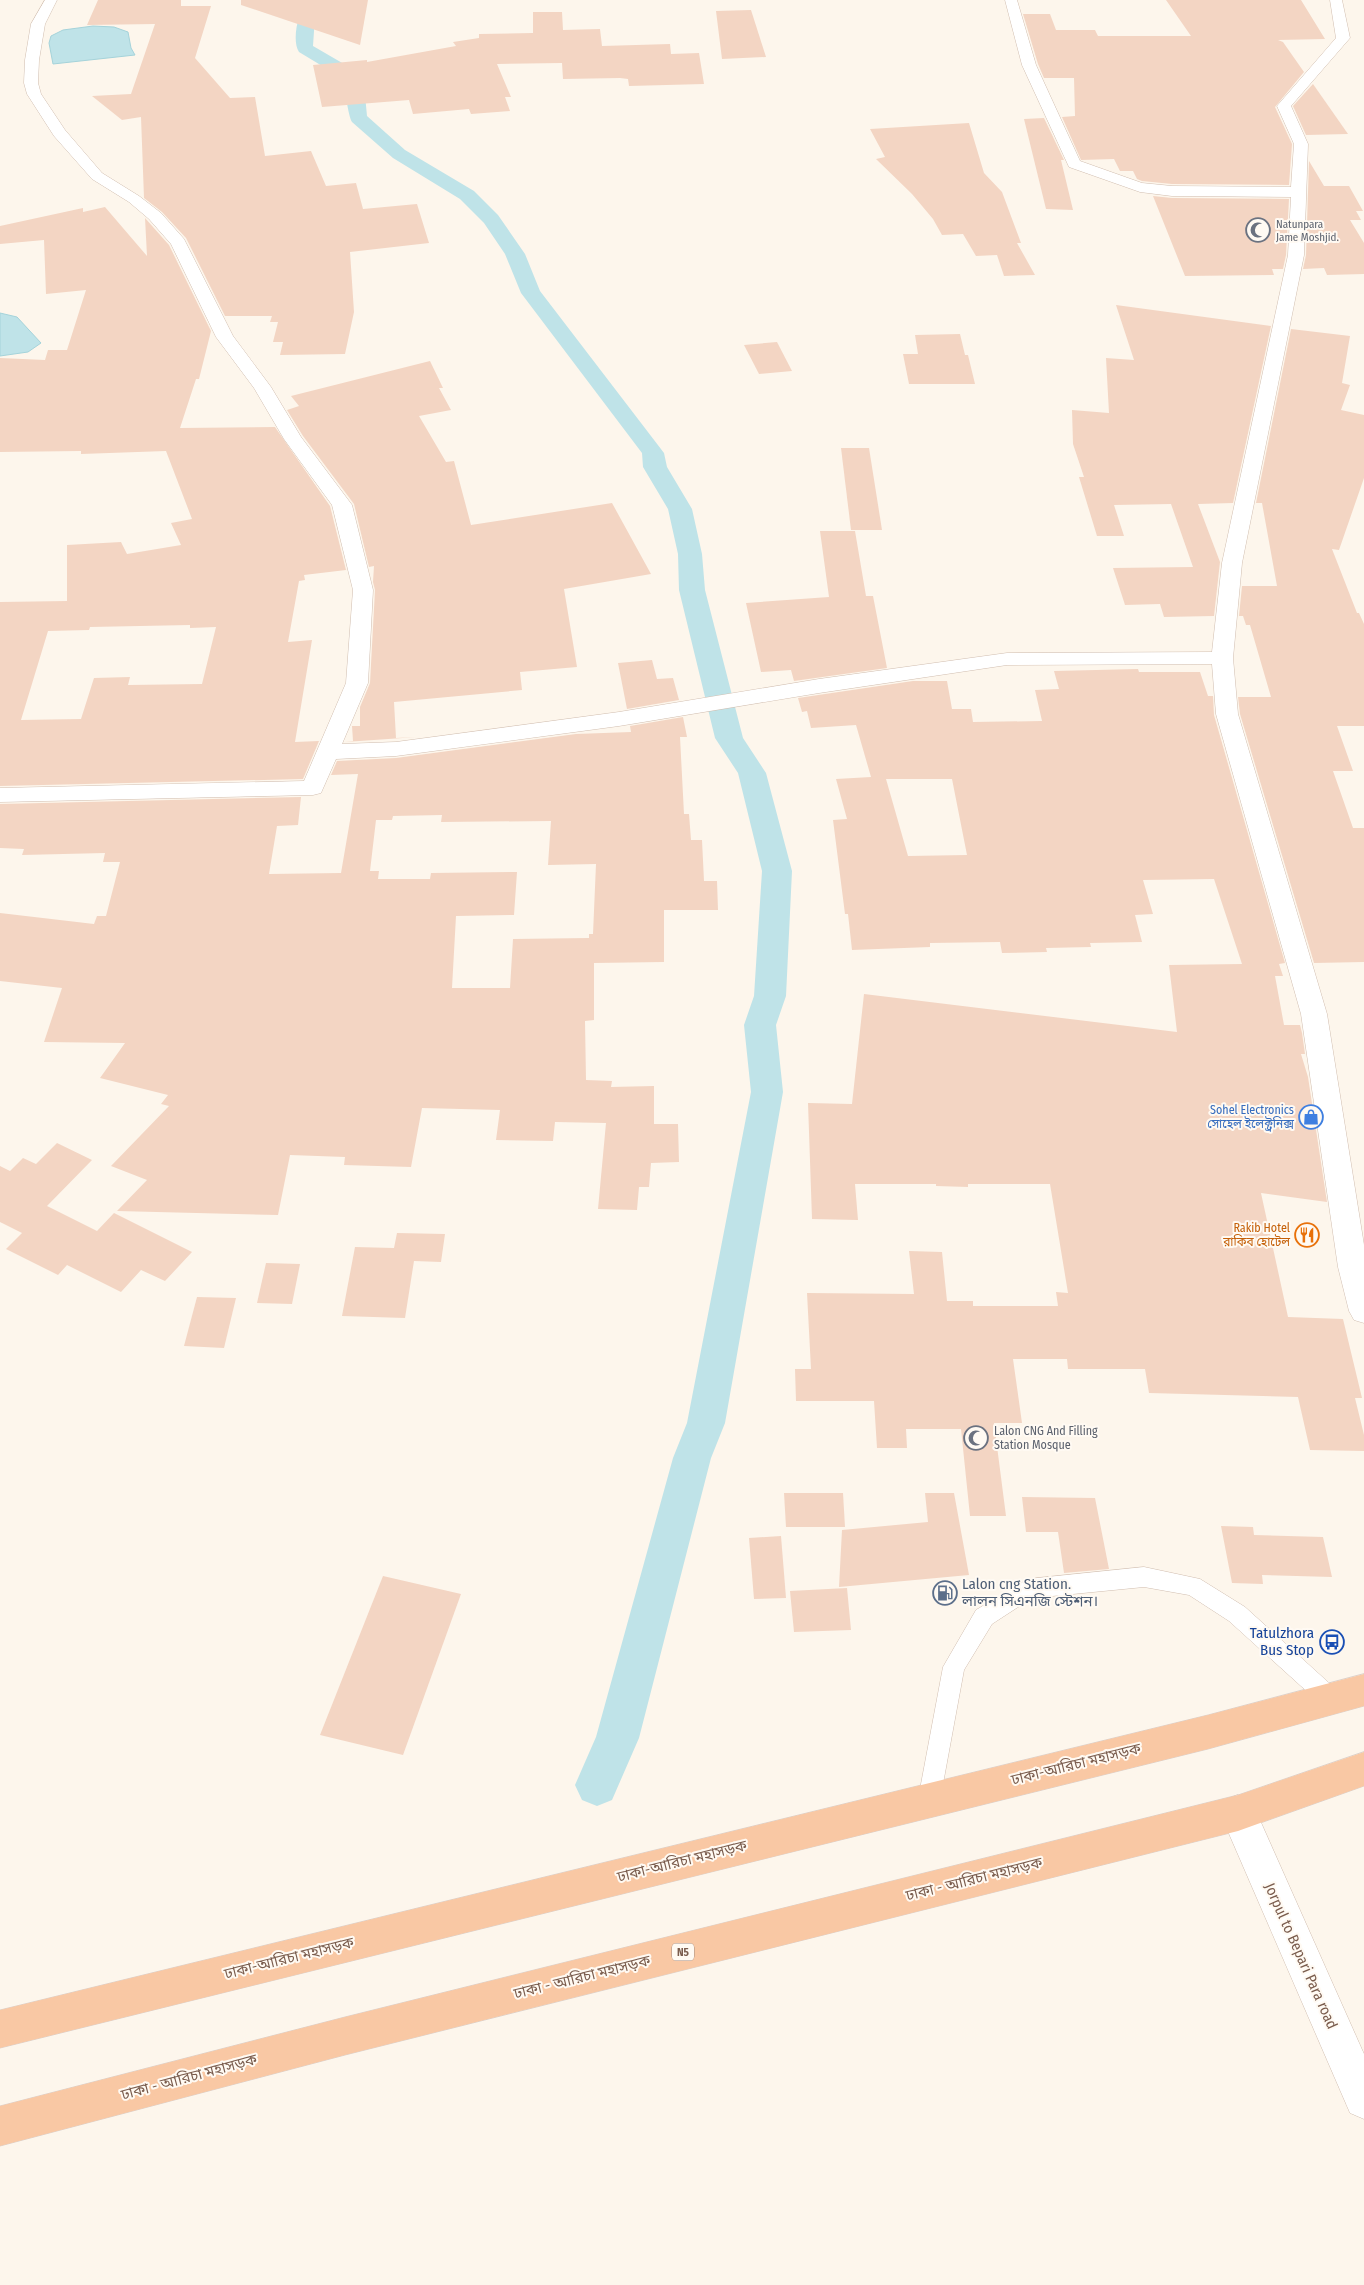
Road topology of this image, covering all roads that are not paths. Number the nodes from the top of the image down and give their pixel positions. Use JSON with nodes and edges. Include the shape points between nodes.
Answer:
{"nodes":[{"id":1,"x":51,"y":0,"type":"edge"},
{"id":2,"x":1011,"y":0,"type":"edge"},
{"id":3,"x":1336,"y":0,"type":"edge"},
{"id":4,"x":1299,"y":192,"type":"junction"},
{"id":5,"x":1222,"y":658,"type":"junction"},
{"id":6,"x":327,"y":752,"type":"junction"},
{"id":7,"x":0,"y":795,"type":"edge"},
{"id":8,"x":1364,"y":1311,"type":"edge"},
{"id":9,"x":1348,"y":1694,"type":"edge"},
{"id":10,"x":1364,"y":1769,"type":"edge"},
{"id":11,"x":928,"y":1800,"type":"junction"},
{"id":12,"x":1238,"y":1814,"type":"junction"},
{"id":13,"x":0,"y":2029,"type":"edge"},
{"id":14,"x":1364,"y":2099,"type":"edge"},
{"id":15,"x":0,"y":2126,"type":"edge"}],
"edges":[{"from":1,"to":6,"type":"street","via":[[38,24],[32,60],[31,83],[37,100],[59,133],[97,176],[134,198],[156,216],[178,242],[226,337],[262,387],[293,439],[342,505],[363,590],[358,674]]},
{"from":2,"to":4,"type":"street","via":[[1029,65],[1074,164],[1140,187],[1172,191]]},
{"from":3,"to":4,"type":"street","via":[[1343,38],[1284,106],[1301,144]]},
{"from":4,"to":5,"type":"street","via":[[1296,255],[1232,563]]},
{"from":5,"to":6,"type":"street","via":[[1007,658],[619,719],[396,749]]},
{"from":5,"to":8,"type":"street","via":[[1227,714],[1314,1014],[1353,1267]]},
{"from":6,"to":7,"type":"street","via":[[313,788]]},
{"from":9,"to":11,"type":"highway","name":"ঢাকা-আরিচা মহাসড়ক","via":[[1208,1732]]},
{"from":9,"to":11,"type":"lane","via":[[1193,1586],[1144,1577],[1028,1589],[984,1617],[954,1667]]},
{"from":10,"to":12,"type":"highway","name":"ঢাকা - আরিচা মহাসড়ক","number":"N5"},
{"from":11,"to":13,"type":"highway","name":"ঢাকা-আরিচা মহাসড়ক"},
{"from":12,"to":14,"type":"street","name":"Jorpul to Bepari Para road"},
{"from":12,"to":15,"type":"highway","name":"ঢাকা - আরিচা মহাসড়ক","number":"N5"}]}
